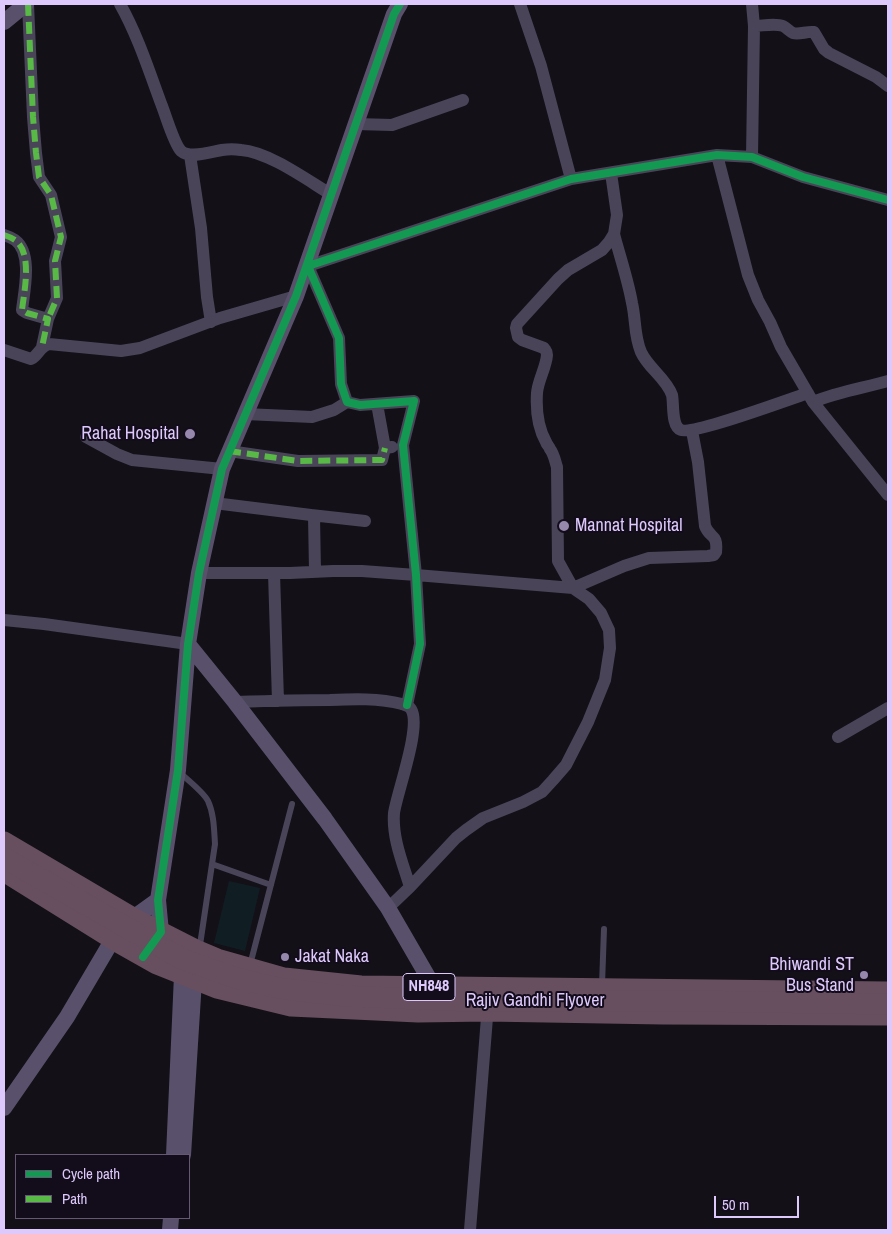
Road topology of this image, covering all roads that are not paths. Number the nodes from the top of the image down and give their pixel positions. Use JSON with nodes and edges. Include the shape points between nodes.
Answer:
{"nodes":[{"id":1,"x":27,"y":4,"type":"edge"},
{"id":2,"x":120,"y":4,"type":"edge"},
{"id":3,"x":400,"y":4,"type":"edge"},
{"id":4,"x":520,"y":4,"type":"edge"},
{"id":5,"x":752,"y":4,"type":"edge"},
{"id":6,"x":4,"y":22,"type":"edge"},
{"id":7,"x":754,"y":26,"type":"junction"},
{"id":8,"x":888,"y":86,"type":"edge"},
{"id":9,"x":464,"y":100,"type":"dead end"},
{"id":10,"x":356,"y":124,"type":"junction"},
{"id":11,"x":190,"y":155,"type":"junction"},
{"id":12,"x":717,"y":155,"type":"junction"},
{"id":13,"x":752,"y":157,"type":"junction"},
{"id":14,"x":611,"y":172,"type":"junction"},
{"id":15,"x":571,"y":179,"type":"junction"},
{"id":16,"x":332,"y":195,"type":"junction"},
{"id":17,"x":888,"y":200,"type":"edge"},
{"id":18,"x":614,"y":234,"type":"junction"},
{"id":19,"x":4,"y":235,"type":"edge"},
{"id":20,"x":308,"y":266,"type":"junction"},
{"id":21,"x":296,"y":296,"type":"junction"},
{"id":22,"x":48,"y":319,"type":"junction"},
{"id":23,"x":211,"y":322,"type":"junction"},
{"id":24,"x":42,"y":348,"type":"junction"},
{"id":25,"x":4,"y":350,"type":"edge"},
{"id":26,"x":888,"y":381,"type":"edge"},
{"id":27,"x":810,"y":398,"type":"junction"},
{"id":28,"x":347,"y":402,"type":"junction"},
{"id":29,"x":377,"y":404,"type":"junction"},
{"id":30,"x":245,"y":414,"type":"junction"},
{"id":31,"x":692,"y":431,"type":"junction"},
{"id":32,"x":86,"y":437,"type":"dead end"},
{"id":33,"x":403,"y":445,"type":"junction"},
{"id":34,"x":385,"y":448,"type":"junction"},
{"id":35,"x":229,"y":451,"type":"junction"},
{"id":36,"x":222,"y":469,"type":"junction"},
{"id":37,"x":888,"y":495,"type":"edge"},
{"id":38,"x":214,"y":503,"type":"junction"},
{"id":39,"x":311,"y":515,"type":"junction"},
{"id":40,"x":365,"y":521,"type":"dead end"},
{"id":41,"x":316,"y":571,"type":"junction"},
{"id":42,"x":199,"y":573,"type":"junction"},
{"id":43,"x":274,"y":573,"type":"junction"},
{"id":44,"x":416,"y":575,"type":"junction"},
{"id":45,"x":573,"y":588,"type":"junction"},
{"id":46,"x":4,"y":620,"type":"edge"},
{"id":47,"x":188,"y":644,"type":"junction"},
{"id":48,"x":278,"y":701,"type":"junction"},
{"id":49,"x":235,"y":702,"type":"junction"},
{"id":50,"x":407,"y":705,"type":"junction"},
{"id":51,"x":888,"y":708,"type":"edge"},
{"id":52,"x":838,"y":737,"type":"dead end"},
{"id":53,"x":178,"y":770,"type":"junction"},
{"id":54,"x":292,"y":804,"type":"dead end"},
{"id":55,"x":4,"y":842,"type":"edge"},
{"id":56,"x":4,"y":858,"type":"edge"},
{"id":57,"x":212,"y":864,"type":"junction"},
{"id":58,"x":4,"y":871,"type":"edge"},
{"id":59,"x":271,"y":885,"type":"junction"},
{"id":60,"x":410,"y":887,"type":"junction"},
{"id":61,"x":158,"y":900,"type":"junction"},
{"id":62,"x":388,"y":908,"type":"junction"},
{"id":63,"x":133,"y":918,"type":"junction"},
{"id":64,"x":604,"y":929,"type":"dead end"},
{"id":65,"x":161,"y":932,"type":"junction"},
{"id":66,"x":113,"y":939,"type":"junction"},
{"id":67,"x":198,"y":949,"type":"junction"},
{"id":68,"x":143,"y":957,"type":"junction"},
{"id":69,"x":249,"y":968,"type":"junction"},
{"id":70,"x":188,"y":977,"type":"junction"},
{"id":71,"x":434,"y":987,"type":"junction"},
{"id":72,"x":489,"y":987,"type":"junction"},
{"id":73,"x":602,"y":988,"type":"junction"},
{"id":74,"x":888,"y":992,"type":"edge"},
{"id":75,"x":888,"y":1004,"type":"edge"},
{"id":76,"x":487,"y":1011,"type":"junction"},
{"id":77,"x":448,"y":1012,"type":"junction"},
{"id":78,"x":888,"y":1015,"type":"edge"},
{"id":79,"x":4,"y":1108,"type":"edge"},
{"id":80,"x":174,"y":1154,"type":"edge"},
{"id":81,"x":183,"y":1154,"type":"edge"},
{"id":82,"x":470,"y":1230,"type":"edge"}],
"edges":[{"from":1,"to":6,"type":"street"},
{"from":1,"to":22,"type":"street","via":[[39,177],[51,195],[62,237],[55,261],[57,298]]},
{"from":2,"to":11,"type":"street","via":[[130,22],[178,148]]},
{"from":3,"to":10,"type":"street"},
{"from":4,"to":15,"type":"street","via":[[541,66]]},
{"from":5,"to":7,"type":"street"},
{"from":7,"to":8,"type":"street","via":[[779,25],[796,34],[814,32],[829,53]]},
{"from":7,"to":13,"type":"street"},
{"from":9,"to":10,"type":"street","via":[[392,125]]},
{"from":10,"to":16,"type":"street"},
{"from":11,"to":16,"type":"street","via":[[224,150],[258,153]]},
{"from":11,"to":23,"type":"street","via":[[202,228]]},
{"from":12,"to":13,"type":"street"},
{"from":12,"to":14,"type":"street"},
{"from":12,"to":27,"type":"street","via":[[748,275]]},
{"from":13,"to":17,"type":"street","via":[[803,177]]},
{"from":14,"to":15,"type":"street"},
{"from":14,"to":18,"type":"street","via":[[617,215]]},
{"from":15,"to":20,"type":"street"},
{"from":16,"to":20,"type":"street"},
{"from":18,"to":31,"type":"street","via":[[633,305],[636,340],[648,364],[672,395],[678,429]]},
{"from":18,"to":45,"type":"street","via":[[602,250],[558,279],[516,328],[518,337],[546,351],[538,383],[537,411],[557,467],[558,561]]},
{"from":19,"to":22,"type":"street","via":[[16,241],[25,255],[22,310]]},
{"from":20,"to":21,"type":"street"},
{"from":20,"to":28,"type":"street","via":[[339,338],[341,384]]},
{"from":21,"to":23,"type":"street"},
{"from":21,"to":30,"type":"street"},
{"from":22,"to":24,"type":"street"},
{"from":23,"to":24,"type":"street","via":[[140,348],[121,351],[48,344]]},
{"from":24,"to":25,"type":"street","via":[[31,359]]},
{"from":26,"to":27,"type":"street"},
{"from":27,"to":31,"type":"street"},
{"from":27,"to":37,"type":"street"},
{"from":28,"to":29,"type":"street"},
{"from":28,"to":30,"type":"street","via":[[312,417]]},
{"from":29,"to":33,"type":"street","via":[[414,401]]},
{"from":29,"to":34,"type":"street"},
{"from":30,"to":35,"type":"street"},
{"from":31,"to":45,"type":"street","via":[[705,526],[716,540],[714,555],[649,558]]},
{"from":32,"to":36,"type":"street","via":[[132,460]]},
{"from":33,"to":34,"type":"street"},
{"from":33,"to":44,"type":"street"},
{"from":34,"to":35,"type":"street","via":[[382,460],[298,461]]},
{"from":35,"to":36,"type":"street"},
{"from":36,"to":38,"type":"street"},
{"from":38,"to":39,"type":"street"},
{"from":38,"to":42,"type":"street"},
{"from":39,"to":40,"type":"street"},
{"from":39,"to":41,"type":"street","via":[[315,520]]},
{"from":41,"to":43,"type":"street"},
{"from":41,"to":44,"type":"street"},
{"from":42,"to":43,"type":"street"},
{"from":42,"to":47,"type":"street"},
{"from":43,"to":48,"type":"street"},
{"from":44,"to":45,"type":"street"},
{"from":44,"to":50,"type":"street","via":[[420,644]]},
{"from":45,"to":60,"type":"street","via":[[601,613],[609,630],[610,648],[605,680],[566,765],[542,792],[483,818],[466,830]]},
{"from":46,"to":47,"type":"street"},
{"from":47,"to":49,"type":"street"},
{"from":47,"to":53,"type":"street"},
{"from":48,"to":49,"type":"street"},
{"from":48,"to":50,"type":"street","via":[[356,699]]},
{"from":49,"to":62,"type":"street"},
{"from":50,"to":60,"type":"street","via":[[414,718],[409,758],[396,801],[394,824]]},
{"from":51,"to":52,"type":"street"},
{"from":53,"to":57,"type":"lane","via":[[207,799],[214,828]]},
{"from":53,"to":61,"type":"street"},
{"from":54,"to":59,"type":"lane"},
{"from":55,"to":63,"type":"highway","number":"NH848"},
{"from":56,"to":75,"type":"highway","name":"Rajiv Gandhi Flyover","bridge":true,"via":[[182,959],[236,978],[278,988],[344,996],[469,1001]]},
{"from":57,"to":59,"type":"lane"},
{"from":57,"to":67,"type":"lane","via":[[202,942]]},
{"from":58,"to":66,"type":"highway","number":"NH848"},
{"from":59,"to":69,"type":"lane"},
{"from":60,"to":62,"type":"street"},
{"from":61,"to":63,"type":"street"},
{"from":61,"to":65,"type":"street"},
{"from":62,"to":71,"type":"street"},
{"from":63,"to":65,"type":"highway","number":"NH848"},
{"from":63,"to":66,"type":"street"},
{"from":64,"to":73,"type":"lane"},
{"from":65,"to":67,"type":"highway","number":"NH848"},
{"from":65,"to":68,"type":"street"},
{"from":66,"to":68,"type":"highway","number":"NH848"},
{"from":66,"to":79,"type":"street","via":[[66,1017]]},
{"from":67,"to":69,"type":"highway","number":"NH848","via":[[217,959]]},
{"from":67,"to":70,"type":"street"},
{"from":68,"to":70,"type":"highway","number":"NH848"},
{"from":69,"to":71,"type":"highway","number":"NH848","via":[[284,978],[361,986]]},
{"from":70,"to":77,"type":"highway","number":"NH848","via":[[217,988],[291,1006]]},
{"from":70,"to":80,"type":"street"},
{"from":70,"to":81,"type":"street"},
{"from":71,"to":72,"type":"highway","number":"NH848"},
{"from":71,"to":77,"type":"street"},
{"from":72,"to":73,"type":"highway","number":"NH848"},
{"from":72,"to":76,"type":"street"},
{"from":73,"to":74,"type":"highway","number":"NH848"},
{"from":76,"to":77,"type":"highway","number":"NH848"},
{"from":76,"to":78,"type":"highway","number":"NH848"},
{"from":76,"to":82,"type":"street"}]}
